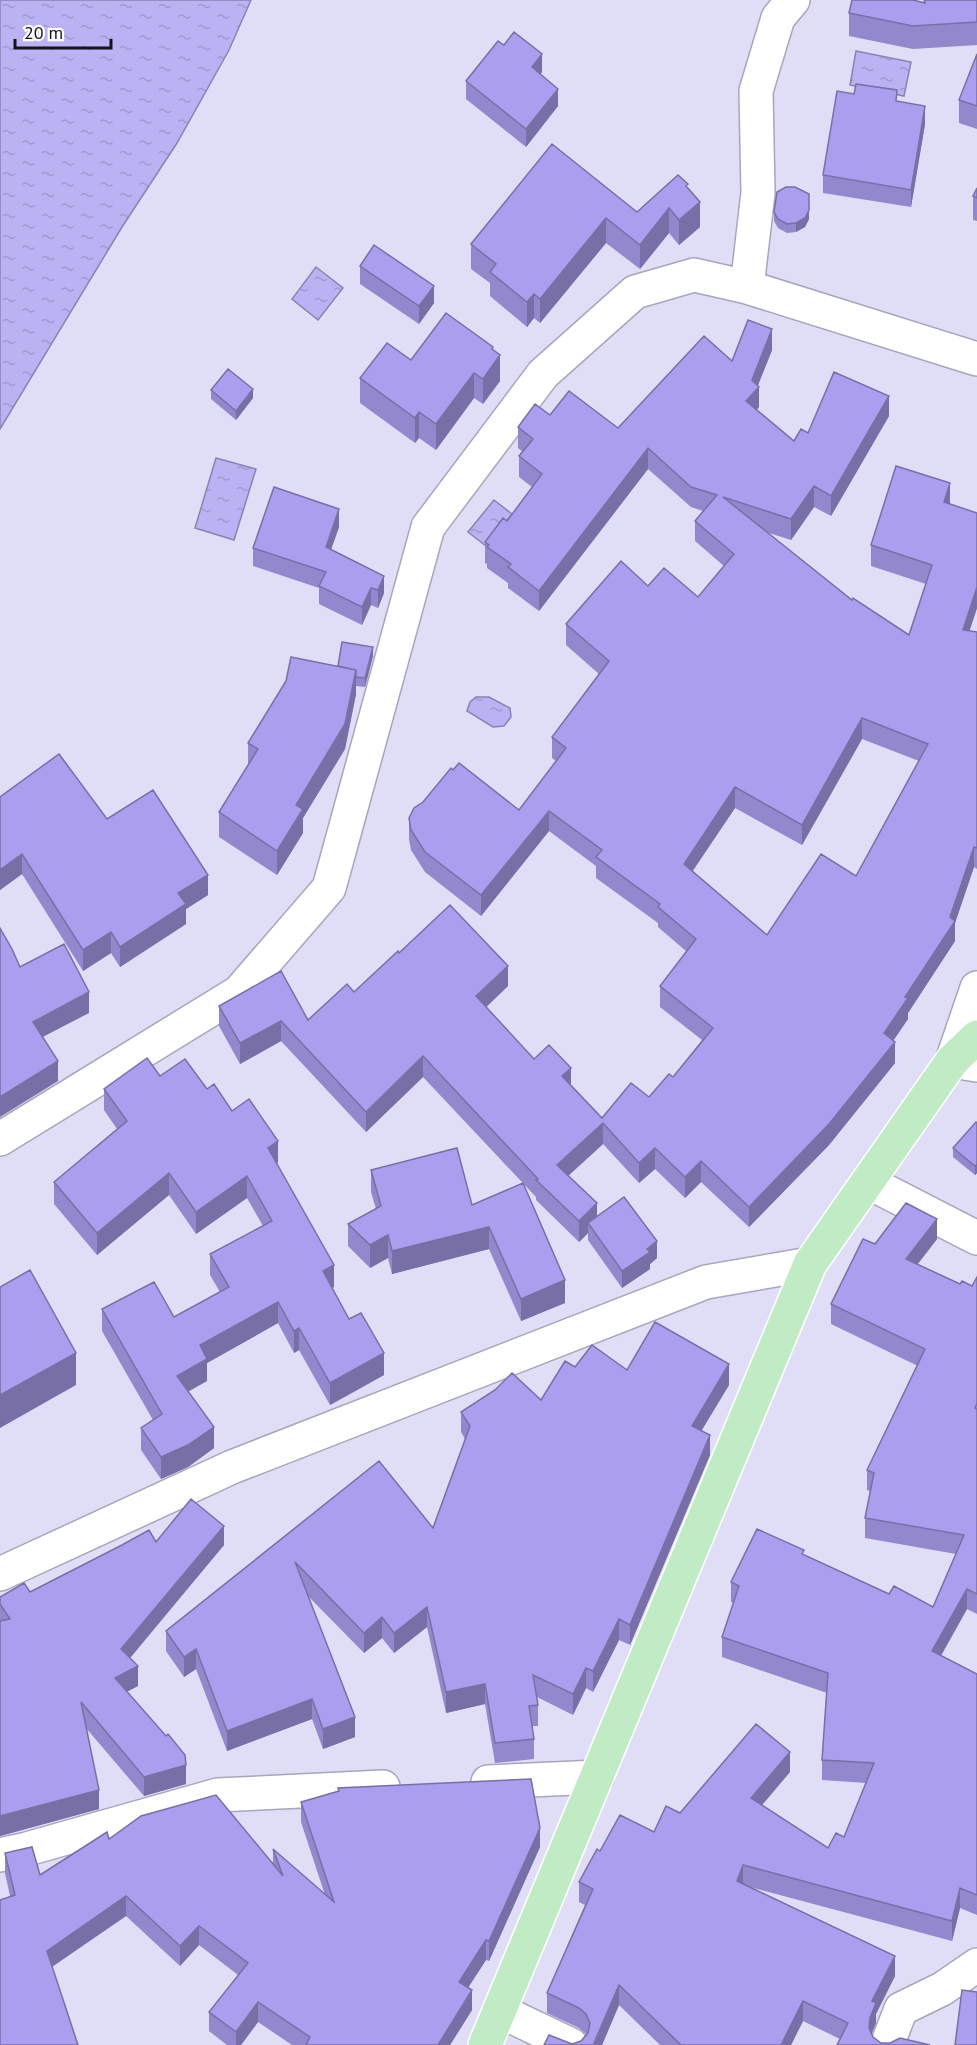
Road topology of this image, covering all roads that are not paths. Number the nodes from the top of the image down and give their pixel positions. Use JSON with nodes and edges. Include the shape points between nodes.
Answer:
{"nodes":[{"id":1,"x":793,"y":0,"type":"edge"},
{"id":2,"x":747,"y":287,"type":"junction"},
{"id":3,"x":977,"y":359,"type":"edge"},
{"id":4,"x":977,"y":988,"type":"edge"},
{"id":5,"x":977,"y":1037,"type":"edge"},
{"id":6,"x":965,"y":1063,"type":"edge"},
{"id":7,"x":0,"y":1139,"type":"edge"},
{"id":8,"x":868,"y":1182,"type":"junction"},
{"id":9,"x":977,"y":1238,"type":"edge"},
{"id":10,"x":810,"y":1264,"type":"junction"},
{"id":11,"x":0,"y":1574,"type":"edge"},
{"id":12,"x":597,"y":1777,"type":"junction"},
{"id":13,"x":455,"y":1784,"type":"edge"},
{"id":14,"x":408,"y":1786,"type":"edge"},
{"id":15,"x":0,"y":1855,"type":"edge"},
{"id":16,"x":977,"y":1965,"type":"edge"},
{"id":17,"x":500,"y":2011,"type":"junction"},
{"id":18,"x":485,"y":2045,"type":"edge"},
{"id":19,"x":571,"y":2045,"type":"edge"},
{"id":20,"x":887,"y":2045,"type":"edge"}],
"edges":[{"from":1,"to":2,"type":"street","via":[[778,18],[756,91],[758,194]]},
{"from":2,"to":3,"type":"street"},
{"from":2,"to":7,"type":"street","via":[[694,275],[634,292],[543,374],[428,527],[329,888],[239,992]]},
{"from":4,"to":6,"type":"street"},
{"from":5,"to":6,"type":"main road"},
{"from":6,"to":8,"type":"main road"},
{"from":8,"to":9,"type":"street"},
{"from":8,"to":10,"type":"main road"},
{"from":10,"to":11,"type":"street","via":[[695,1286],[232,1467]]},
{"from":10,"to":12,"type":"main road"},
{"from":12,"to":13,"type":"street"},
{"from":12,"to":17,"type":"main road"},
{"from":14,"to":15,"type":"street","via":[[218,1795]]},
{"from":16,"to":20,"type":"street","via":[[942,1989],[900,2009]]},
{"from":17,"to":18,"type":"main road"},
{"from":17,"to":19,"type":"street"}]}
